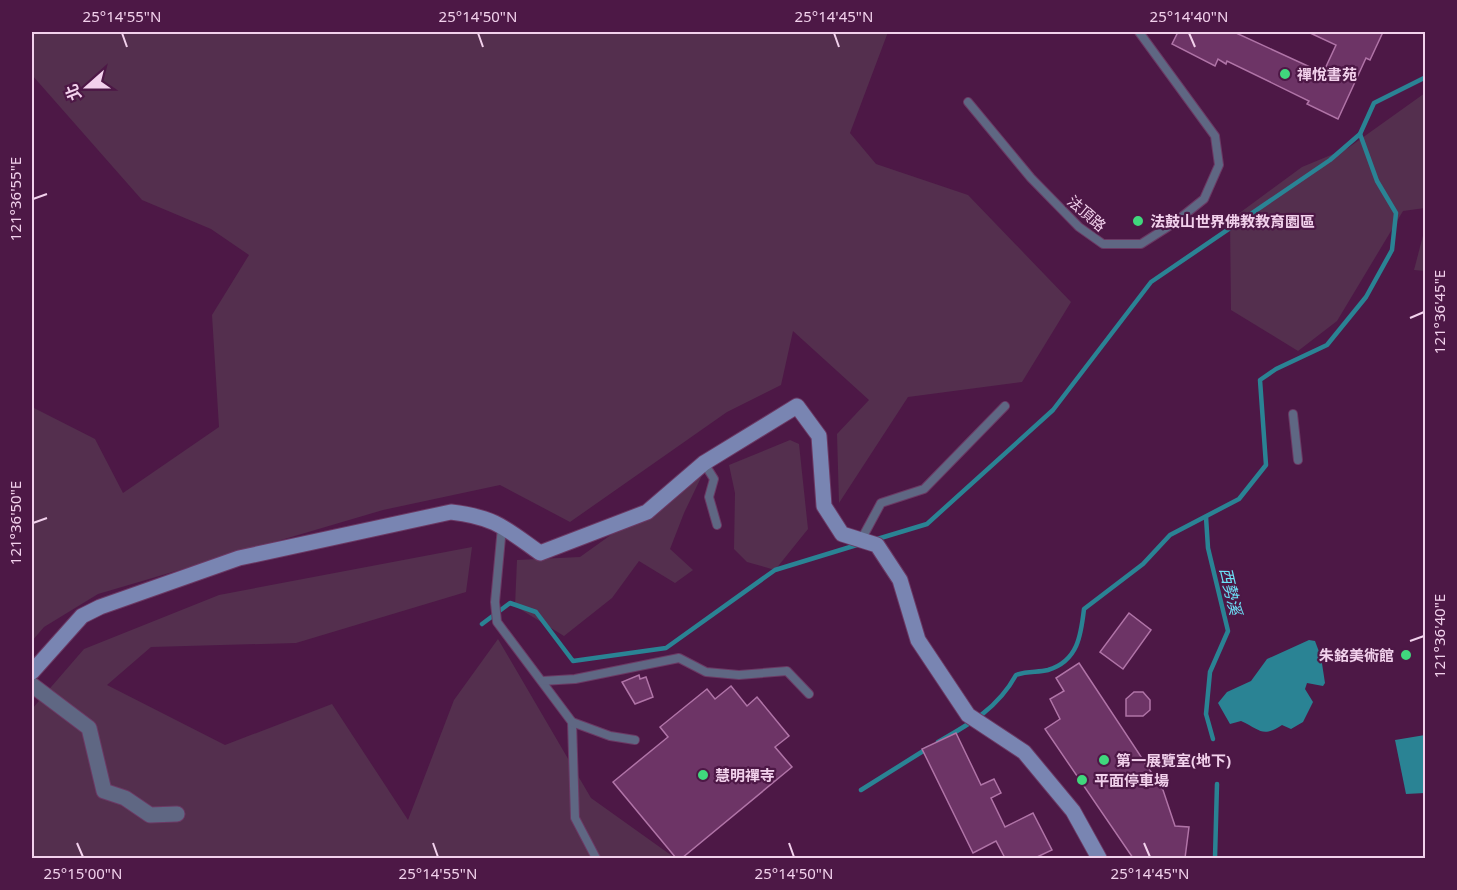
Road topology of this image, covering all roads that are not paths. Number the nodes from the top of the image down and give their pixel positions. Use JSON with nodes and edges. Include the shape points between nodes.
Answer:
{"nodes":[{"id":1,"x":1139,"y":32,"type":"edge"},
{"id":2,"x":968,"y":102,"type":"dead end"},
{"id":3,"x":1005,"y":406,"type":"dead end"},
{"id":4,"x":1293,"y":414,"type":"dead end"},
{"id":5,"x":1298,"y":460,"type":"dead end"},
{"id":6,"x":704,"y":463,"type":"junction"},
{"id":7,"x":717,"y":525,"type":"dead end"},
{"id":8,"x":502,"y":526,"type":"junction"},
{"id":9,"x":861,"y":540,"type":"junction"},
{"id":10,"x":32,"y":672,"type":"edge"},
{"id":11,"x":542,"y":681,"type":"junction"},
{"id":12,"x":32,"y":685,"type":"edge"},
{"id":13,"x":809,"y":694,"type":"dead end"},
{"id":14,"x":572,"y":722,"type":"junction"},
{"id":15,"x":635,"y":740,"type":"dead end"},
{"id":16,"x":177,"y":814,"type":"dead end"},
{"id":17,"x":596,"y":858,"type":"edge"},
{"id":18,"x":1099,"y":858,"type":"edge"}],
"edges":[{"from":1,"to":2,"type":"lane","name":"法頂路","via":[[1215,136],[1219,165],[1204,199],[1141,244],[1103,244],[1079,227],[1031,178]]},
{"from":3,"to":9,"type":"lane","via":[[924,489],[881,503]]},
{"from":4,"to":5,"type":"lane"},
{"from":6,"to":7,"type":"lane","via":[[714,479],[709,497]]},
{"from":6,"to":8,"type":"street","via":[[647,512],[540,553]]},
{"from":6,"to":9,"type":"street","via":[[796,406],[819,436],[824,506],[842,534]]},
{"from":8,"to":10,"type":"street","via":[[482,516],[451,512],[239,558],[82,616]]},
{"from":8,"to":11,"type":"lane","via":[[495,602],[497,622]]},
{"from":9,"to":18,"type":"street","via":[[877,545],[900,580],[918,640],[968,715],[1024,752],[1073,811]]},
{"from":11,"to":13,"type":"lane","via":[[575,679],[679,658],[706,672],[739,675],[787,671]]},
{"from":11,"to":14,"type":"lane"},
{"from":12,"to":16,"type":"street","via":[[89,728],[104,791],[125,798],[150,815]]},
{"from":14,"to":15,"type":"lane","via":[[610,736]]},
{"from":14,"to":17,"type":"lane","via":[[575,818]]}]}
